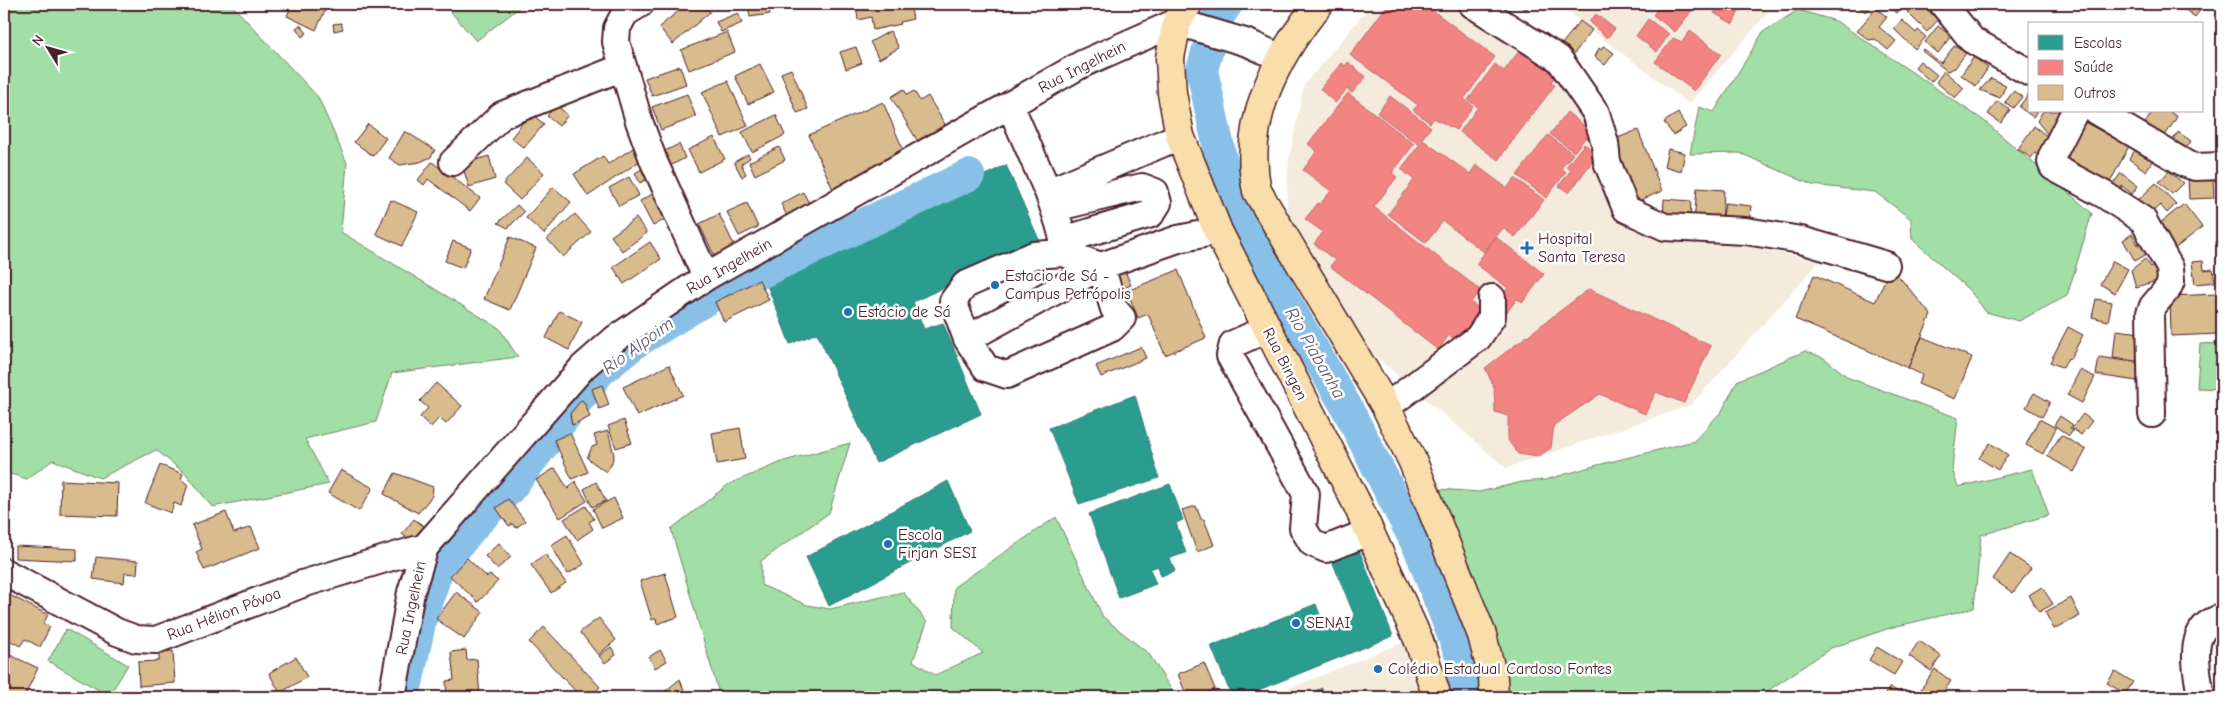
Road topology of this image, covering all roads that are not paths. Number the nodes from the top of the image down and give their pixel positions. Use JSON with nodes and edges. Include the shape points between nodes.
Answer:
{"nodes":[{"id":1,"x":640,"y":4,"type":"edge"},
{"id":2,"x":1319,"y":4,"type":"edge"},
{"id":3,"x":1472,"y":4,"type":"edge"},
{"id":4,"x":1943,"y":4,"type":"edge"},
{"id":5,"x":1183,"y":13,"type":"edge"},
{"id":6,"x":1281,"y":58,"type":"junction"},
{"id":7,"x":623,"y":67,"type":"junction"},
{"id":8,"x":2028,"y":72,"type":"edge"},
{"id":9,"x":1010,"y":105,"type":"junction"},
{"id":10,"x":2074,"y":112,"type":"edge"},
{"id":11,"x":2098,"y":112,"type":"edge"},
{"id":12,"x":1180,"y":136,"type":"junction"},
{"id":13,"x":453,"y":162,"type":"dead end"},
{"id":14,"x":2222,"y":166,"type":"edge"},
{"id":15,"x":1051,"y":200,"type":"junction"},
{"id":16,"x":1218,"y":231,"type":"junction"},
{"id":17,"x":1063,"y":247,"type":"junction"},
{"id":18,"x":1886,"y":265,"type":"dead end"},
{"id":19,"x":1100,"y":266,"type":"junction"},
{"id":20,"x":706,"y":277,"type":"junction"},
{"id":21,"x":1492,"y":298,"type":"dead end"},
{"id":22,"x":1267,"y":329,"type":"junction"},
{"id":23,"x":967,"y":339,"type":"junction"},
{"id":24,"x":1386,"y":407,"type":"junction"},
{"id":25,"x":2152,"y":414,"type":"dead end"},
{"id":26,"x":1369,"y":532,"type":"junction"},
{"id":27,"x":425,"y":547,"type":"junction"},
{"id":28,"x":4,"y":572,"type":"edge"},
{"id":29,"x":2222,"y":618,"type":"edge"},
{"id":30,"x":392,"y":697,"type":"edge"},
{"id":31,"x":1437,"y":697,"type":"edge"},
{"id":32,"x":1494,"y":697,"type":"edge"},
{"id":33,"x":2201,"y":697,"type":"edge"}],
"edges":[{"from":1,"to":7,"type":"street","via":[[625,13],[616,28]]},
{"from":2,"to":6,"type":"main road"},
{"from":3,"to":18,"type":"street","via":[[1559,59],[1596,114],[1607,162],[1626,209],[1665,227],[1746,231],[1801,240]]},
{"from":4,"to":8,"type":"street","via":[[1972,40]]},
{"from":5,"to":6,"type":"street"},
{"from":5,"to":9,"type":"street","name":"Rua Ingelhein"},
{"from":5,"to":12,"type":"main road","name":"Rua Bingen","via":[[1170,58]]},
{"from":6,"to":24,"type":"main road","via":[[1268,85],[1254,138],[1252,172],[1257,191]]},
{"from":7,"to":13,"type":"street","via":[[502,116]]},
{"from":7,"to":20,"type":"street","via":[[654,162]]},
{"from":9,"to":15,"type":"street"},
{"from":9,"to":20,"type":"street","name":"Rua Ingelhein"},
{"from":10,"to":25,"type":"street","via":[[2052,156],[2053,167],[2143,220],[2170,268],[2168,288],[2150,313]]},
{"from":11,"to":14,"type":"street","via":[[2186,164]]},
{"from":12,"to":15,"type":"street"},
{"from":12,"to":16,"type":"main road","name":"Rua Bingen"},
{"from":15,"to":17,"type":"street","via":[[1060,224]]},
{"from":15,"to":17,"type":"street","via":[[1142,187],[1155,192],[1158,204],[1151,214]]},
{"from":16,"to":19,"type":"street","via":[[1178,239]]},
{"from":16,"to":22,"type":"main road","name":"Rua Bingen"},
{"from":17,"to":19,"type":"street"},
{"from":17,"to":23,"type":"street","via":[[1034,255],[966,285],[953,301]]},
{"from":19,"to":23,"type":"street"},
{"from":19,"to":23,"type":"street","via":[[1114,309],[1122,318],[1112,328],[1006,375],[986,368]]},
{"from":20,"to":27,"type":"street","name":"Rua Ingelhein","via":[[615,339],[583,367]]},
{"from":21,"to":24,"type":"street","via":[[1492,317],[1478,338]]},
{"from":22,"to":26,"type":"main road","name":"Rua Bingen"},
{"from":22,"to":26,"type":"street","via":[[1233,344],[1230,356],[1306,494],[1303,528],[1312,543],[1326,549]]},
{"from":24,"to":32,"type":"main road","via":[[1438,520],[1482,635],[1493,678]]},
{"from":26,"to":31,"type":"main road","name":"Rua Bingen","via":[[1419,641]]},
{"from":27,"to":28,"type":"street","name":"Rua Hélion Póvoa","via":[[302,584],[156,640],[136,639],[117,632]]},
{"from":27,"to":30,"type":"street","name":"Rua Ingelhein","via":[[411,592]]},
{"from":29,"to":33,"type":"street","via":[[2203,628],[2195,644]]}]}
